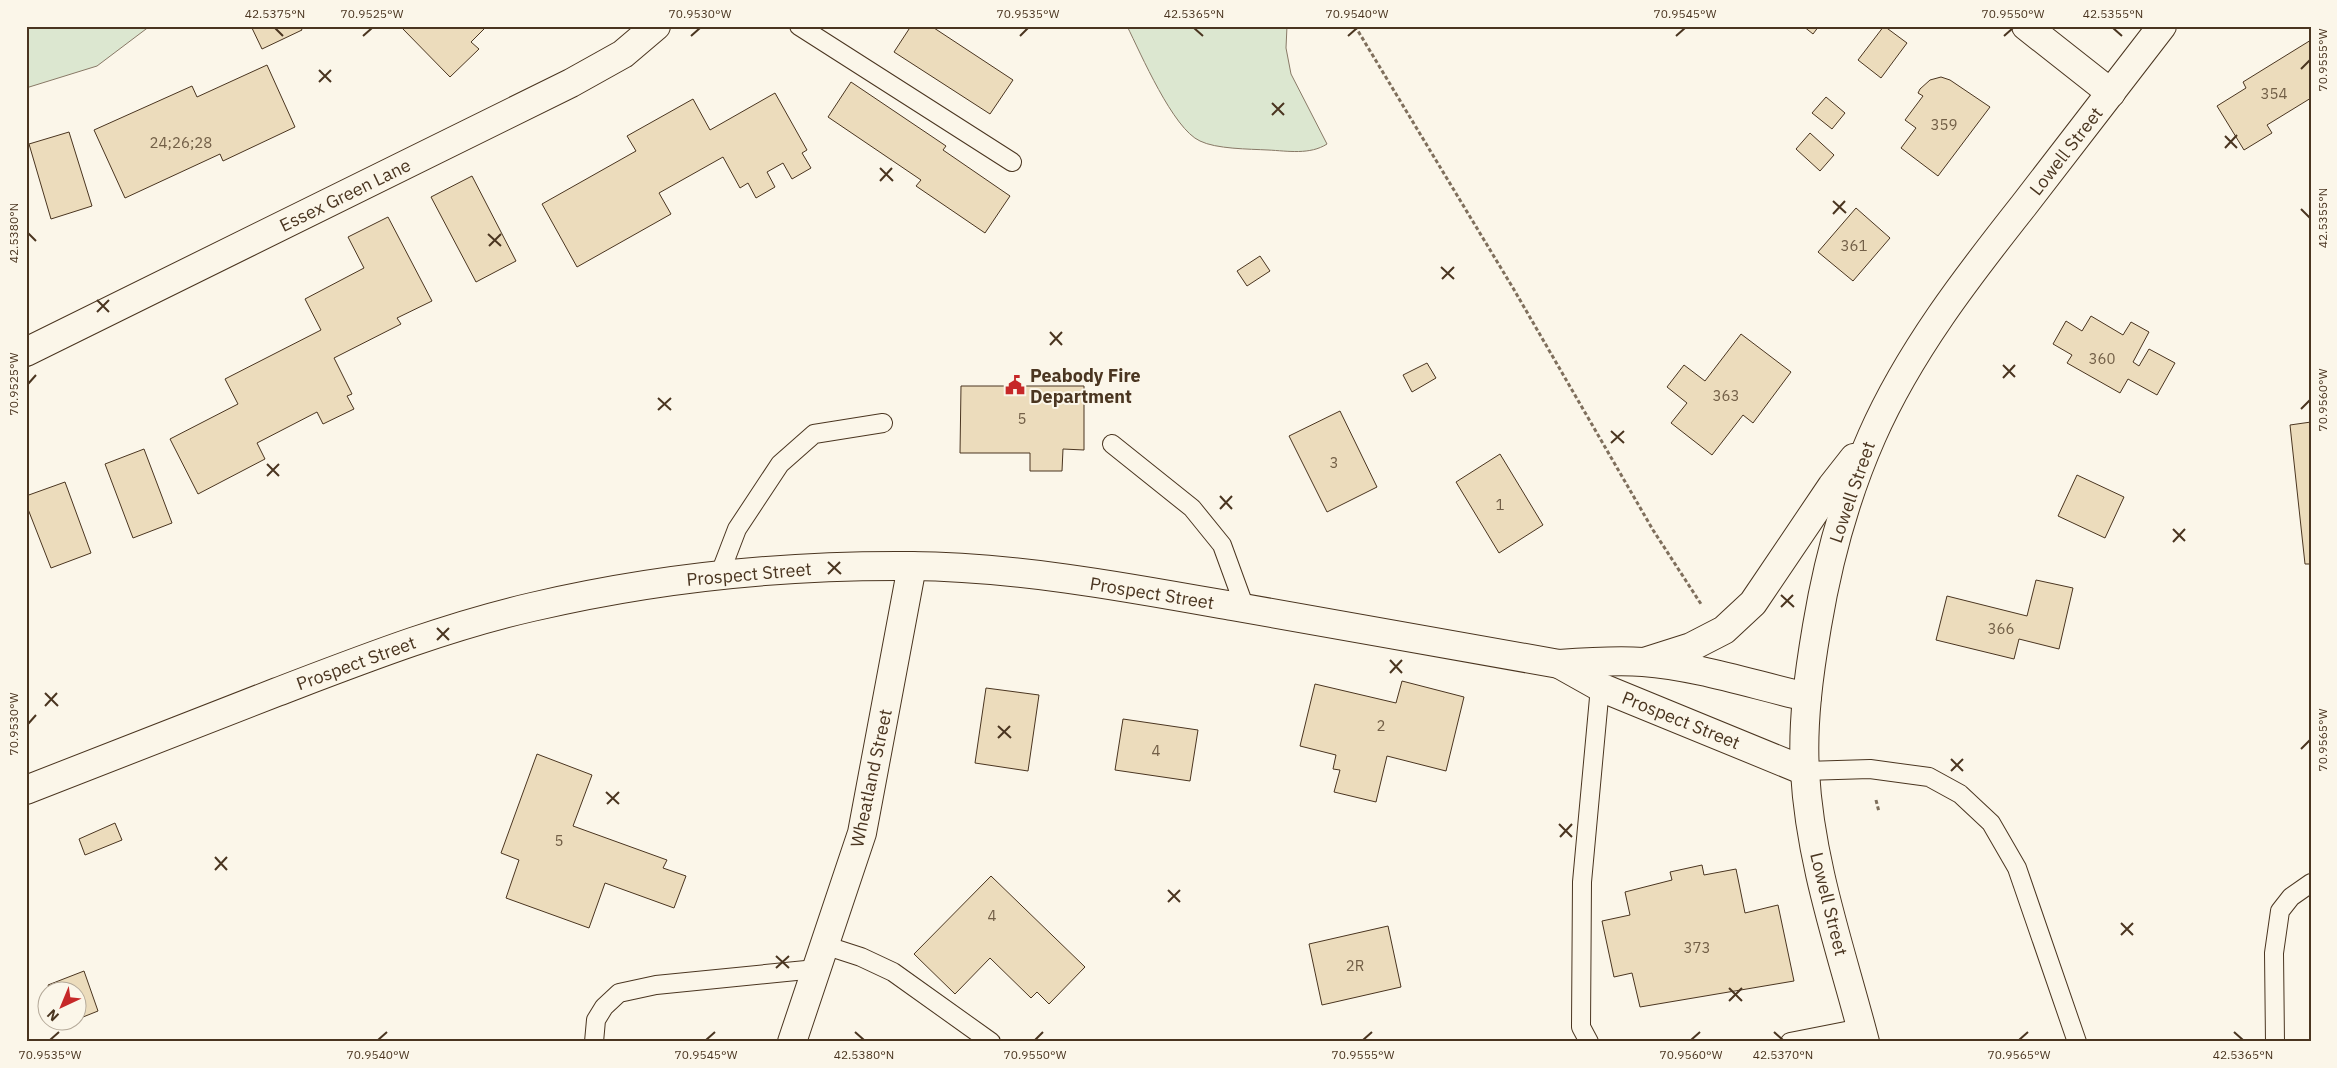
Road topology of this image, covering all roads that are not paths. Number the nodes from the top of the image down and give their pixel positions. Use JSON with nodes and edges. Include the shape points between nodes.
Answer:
{"nodes":[{"id":1,"x":656,"y":26,"type":"edge"},
{"id":2,"x":799,"y":26,"type":"edge"},
{"id":3,"x":2026,"y":26,"type":"edge"},
{"id":4,"x":2162,"y":26,"type":"edge"},
{"id":5,"x":2111,"y":93,"type":"junction"},
{"id":6,"x":1012,"y":162,"type":"dead end"},
{"id":7,"x":26,"y":352,"type":"edge"},
{"id":8,"x":883,"y":423,"type":"dead end"},
{"id":9,"x":1872,"y":435,"type":"junction"},
{"id":10,"x":1112,"y":444,"type":"dead end"},
{"id":11,"x":912,"y":566,"type":"junction"},
{"id":12,"x":719,"y":576,"type":"junction"},
{"id":13,"x":1244,"y":608,"type":"junction"},
{"id":14,"x":1644,"y":662,"type":"junction"},
{"id":15,"x":1559,"y":664,"type":"junction"},
{"id":16,"x":1600,"y":687,"type":"junction"},
{"id":17,"x":1807,"y":697,"type":"junction"},
{"id":18,"x":1805,"y":771,"type":"junction"},
{"id":19,"x":26,"y":790,"type":"edge"},
{"id":20,"x":2311,"y":883,"type":"edge"},
{"id":21,"x":820,"y":957,"type":"junction"},
{"id":22,"x":1863,"y":1035,"type":"edge"},
{"id":23,"x":594,"y":1042,"type":"edge"},
{"id":24,"x":792,"y":1042,"type":"edge"},
{"id":25,"x":991,"y":1042,"type":"edge"},
{"id":26,"x":1589,"y":1042,"type":"edge"},
{"id":27,"x":1790,"y":1042,"type":"edge"},
{"id":28,"x":2077,"y":1042,"type":"edge"},
{"id":29,"x":2275,"y":1042,"type":"edge"}],
"edges":[{"from":1,"to":7,"type":"street","name":"Essex Green Lane","via":[[623,54],[571,83]]},
{"from":2,"to":6,"type":"lane"},
{"from":3,"to":5,"type":"street"},
{"from":4,"to":5,"type":"street","name":"Lowell Street"},
{"from":5,"to":9,"type":"street","name":"Lowell Street","via":[[1952,298],[1910,364]]},
{"from":8,"to":12,"type":"lane","via":[[814,434],[780,464],[737,529]]},
{"from":9,"to":14,"type":"street","via":[[1832,486],[1753,603],[1724,630],[1691,647]]},
{"from":9,"to":17,"type":"street","name":"Lowell Street","via":[[1836,535],[1825,577]]},
{"from":10,"to":13,"type":"lane","via":[[1192,508],[1222,545]]},
{"from":11,"to":12,"type":"street","name":"Prospect Street","via":[[802,568]]},
{"from":11,"to":13,"type":"street","name":"Prospect Street","via":[[1005,572],[1125,587]]},
{"from":11,"to":21,"type":"street","name":"Wheatland Street","via":[[862,833]]},
{"from":12,"to":19,"type":"street","name":"Prospect Street","via":[[611,590],[529,607],[453,629],[366,658]]},
{"from":13,"to":15,"type":"street","name":"Prospect Street"},
{"from":14,"to":15,"type":"street","name":"Prospect Street"},
{"from":14,"to":17,"type":"street","name":"Prospect Street"},
{"from":15,"to":16,"type":"street","name":"Prospect Street"},
{"from":16,"to":18,"type":"street","name":"Prospect Street"},
{"from":16,"to":26,"type":"lane","via":[[1582,882],[1581,1027]]},
{"from":17,"to":18,"type":"street","name":"Lowell Street"},
{"from":18,"to":22,"type":"street","name":"Lowell Street","via":[[1814,846]]},
{"from":18,"to":28,"type":"lane","via":[[1870,769],[1929,777],[1960,794],[1991,824],[2017,868]]},
{"from":20,"to":29,"type":"lane","via":[[2291,897],[2280,911],[2274,953]]},
{"from":21,"to":23,"type":"lane","via":[[619,993],[596,1020]]},
{"from":21,"to":24,"type":"street","name":"Wheatland Street"},
{"from":21,"to":25,"type":"lane","via":[[861,957],[893,972]]},
{"from":22,"to":27,"type":"lane"}]}
